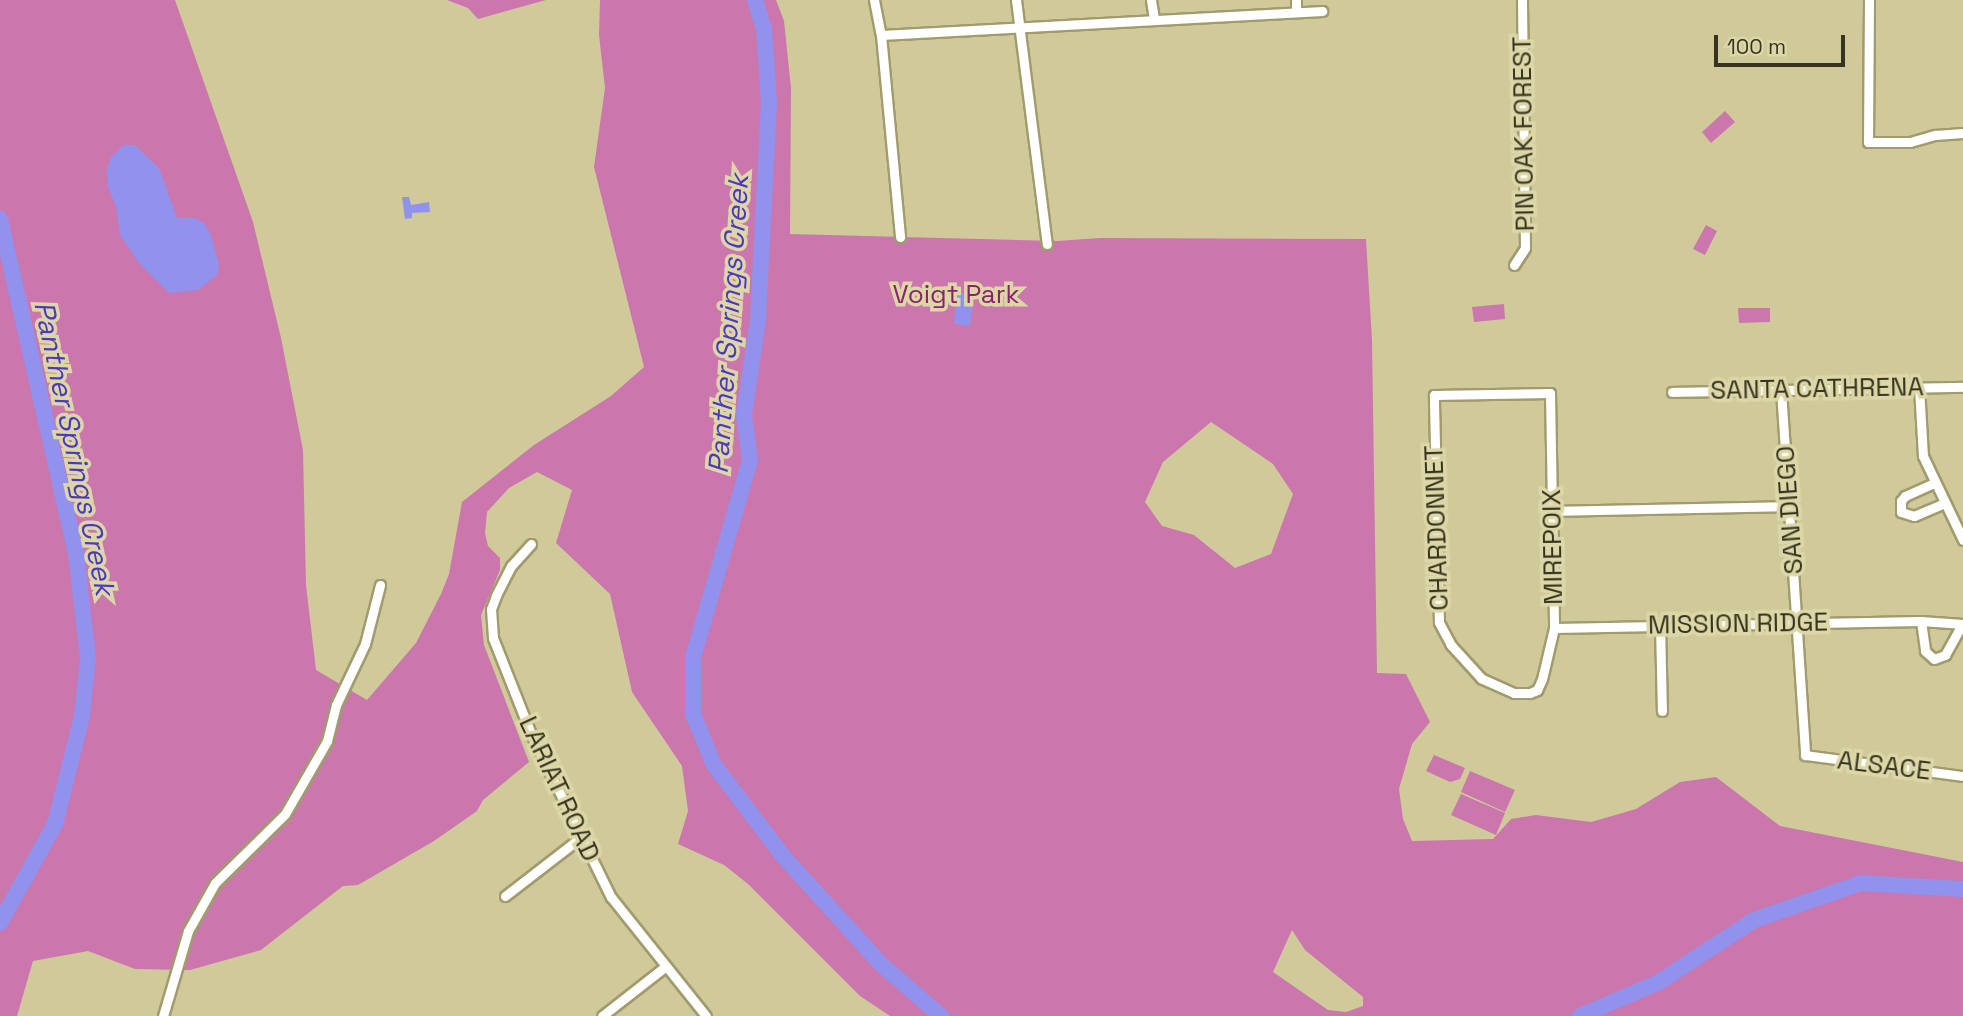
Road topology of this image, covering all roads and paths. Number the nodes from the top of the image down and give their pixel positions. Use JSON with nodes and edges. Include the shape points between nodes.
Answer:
{"nodes":[{"id":1,"x":874,"y":0,"type":"edge"},
{"id":2,"x":1016,"y":0,"type":"edge"},
{"id":3,"x":1151,"y":0,"type":"edge"},
{"id":4,"x":1296,"y":0,"type":"edge"},
{"id":5,"x":1522,"y":0,"type":"edge"},
{"id":6,"x":1869,"y":0,"type":"edge"},
{"id":7,"x":1322,"y":11,"type":"dead end"},
{"id":8,"x":1296,"y":12,"type":"junction"},
{"id":9,"x":1154,"y":19,"type":"junction"},
{"id":10,"x":1020,"y":27,"type":"junction"},
{"id":11,"x":881,"y":35,"type":"junction"},
{"id":12,"x":1963,"y":133,"type":"edge"},
{"id":13,"x":900,"y":237,"type":"dead end"},
{"id":14,"x":1046,"y":244,"type":"dead end"},
{"id":15,"x":1514,"y":265,"type":"dead end"},
{"id":16,"x":1919,"y":387,"type":"junction"},
{"id":17,"x":1963,"y":387,"type":"edge"},
{"id":18,"x":1781,"y":390,"type":"junction"},
{"id":19,"x":1672,"y":392,"type":"dead end"},
{"id":20,"x":1550,"y":393,"type":"joint"},
{"id":21,"x":1934,"y":483,"type":"junction"},
{"id":22,"x":1944,"y":503,"type":"junction"},
{"id":23,"x":1790,"y":506,"type":"junction"},
{"id":24,"x":1553,"y":511,"type":"junction"},
{"id":25,"x":1963,"y":540,"type":"edge"},
{"id":26,"x":531,"y":544,"type":"dead end"},
{"id":27,"x":380,"y":585,"type":"dead end"},
{"id":28,"x":1921,"y":621,"type":"junction"},
{"id":29,"x":1798,"y":622,"type":"junction"},
{"id":30,"x":1962,"y":624,"type":"edge"},
{"id":31,"x":1660,"y":625,"type":"junction"},
{"id":32,"x":1554,"y":628,"type":"junction"},
{"id":33,"x":1530,"y":694,"type":"joint"},
{"id":34,"x":1662,"y":711,"type":"dead end"},
{"id":35,"x":1805,"y":755,"type":"joint"},
{"id":36,"x":1963,"y":776,"type":"edge"},
{"id":37,"x":580,"y":838,"type":"junction"},
{"id":38,"x":505,"y":896,"type":"dead end"},
{"id":39,"x":666,"y":966,"type":"junction"},
{"id":40,"x":163,"y":1016,"type":"edge"},
{"id":41,"x":602,"y":1016,"type":"edge"},
{"id":42,"x":706,"y":1016,"type":"edge"}],
"edges":[{"from":1,"to":11,"type":"street"},
{"from":2,"to":10,"type":"street"},
{"from":3,"to":9,"type":"street"},
{"from":4,"to":8,"type":"street"},
{"from":5,"to":15,"type":"street","name":"PIN OAK FOREST","via":[[1525,248]]},
{"from":6,"to":12,"type":"street","via":[[1868,142],[1910,142]]},
{"from":7,"to":8,"type":"street"},
{"from":8,"to":9,"type":"street"},
{"from":9,"to":10,"type":"street"},
{"from":10,"to":11,"type":"street"},
{"from":10,"to":14,"type":"street"},
{"from":11,"to":13,"type":"street"},
{"from":16,"to":17,"type":"street","name":"SANTA CATHRENA"},
{"from":16,"to":18,"type":"street","name":"SANTA CATHRENA"},
{"from":16,"to":21,"type":"street","via":[[1923,456]]},
{"from":18,"to":19,"type":"street","name":"SANTA CATHRENA"},
{"from":18,"to":23,"type":"street","name":"SAN DIEGO"},
{"from":20,"to":24,"type":"street","name":"MIREPOIX"},
{"from":20,"to":33,"type":"street","name":"CHARDONNET","via":[[1434,395],[1439,622],[1451,645],[1480,678],[1514,693]]},
{"from":21,"to":22,"type":"street"},
{"from":21,"to":22,"type":"street","via":[[1905,496],[1901,512],[1914,516]]},
{"from":22,"to":25,"type":"street"},
{"from":23,"to":24,"type":"street"},
{"from":23,"to":29,"type":"street","name":"SAN DIEGO"},
{"from":24,"to":32,"type":"street","name":"MIREPOIX"},
{"from":26,"to":37,"type":"street","name":"LARIAT ROAD","via":[[511,566],[496,596],[491,632],[531,734]]},
{"from":27,"to":40,"type":"street","via":[[365,644],[337,705],[327,741],[285,814],[215,883],[188,931]]},
{"from":28,"to":29,"type":"street","name":"MISSION RIDGE"},
{"from":28,"to":30,"type":"street","name":"MISSION RIDGE"},
{"from":28,"to":30,"type":"street","name":"MISSION RIDGE","via":[[1925,651],[1934,659],[1945,655]]},
{"from":29,"to":31,"type":"street","name":"MISSION RIDGE"},
{"from":29,"to":35,"type":"street","name":"SAN DIEGO"},
{"from":31,"to":32,"type":"street","name":"MISSION RIDGE"},
{"from":31,"to":34,"type":"street"},
{"from":32,"to":33,"type":"street","name":"MIREPOIX","via":[[1542,679]]},
{"from":35,"to":36,"type":"street","name":"ALSACE"},
{"from":37,"to":38,"type":"street"},
{"from":37,"to":39,"type":"street","name":"LARIAT ROAD","via":[[620,910]]},
{"from":39,"to":41,"type":"street"},
{"from":39,"to":42,"type":"street","name":"LARIAT ROAD"}]}
